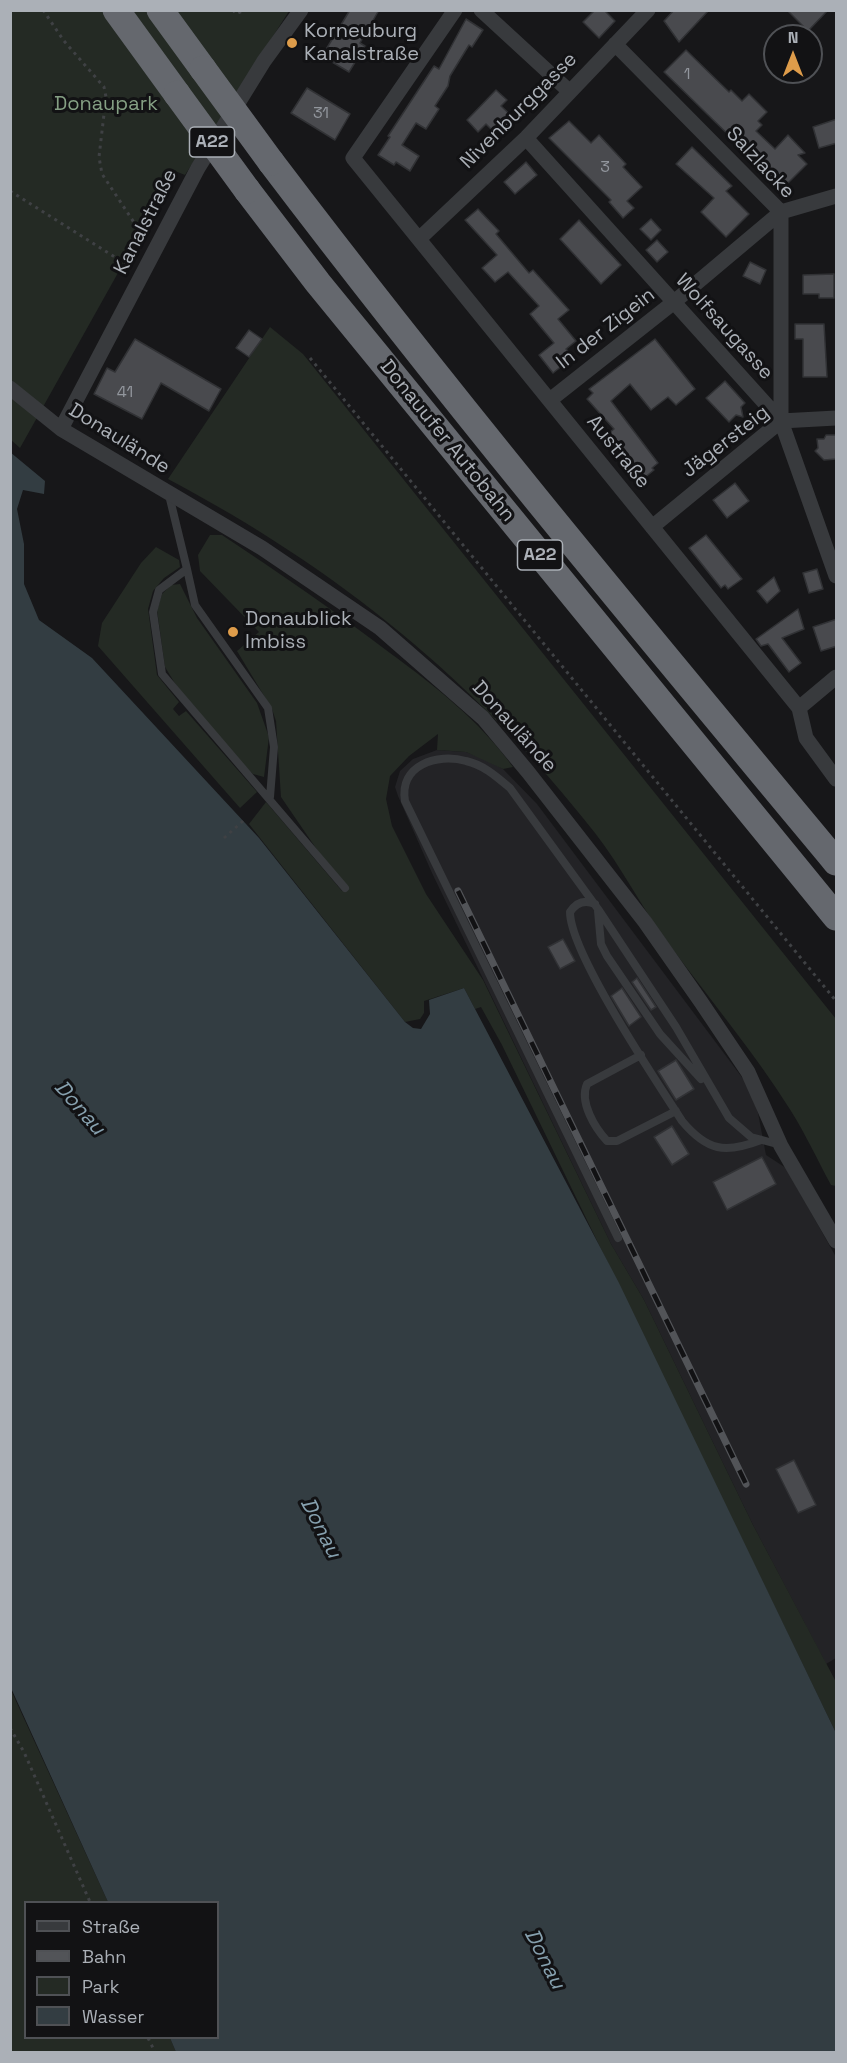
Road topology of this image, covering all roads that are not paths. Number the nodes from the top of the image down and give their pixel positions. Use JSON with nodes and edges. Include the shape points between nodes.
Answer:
{"nodes":[{"id":1,"x":116,"y":10,"type":"edge"},
{"id":2,"x":160,"y":10,"type":"edge"},
{"id":3,"x":301,"y":10,"type":"edge"},
{"id":4,"x":455,"y":10,"type":"edge"},
{"id":5,"x":481,"y":10,"type":"edge"},
{"id":6,"x":648,"y":10,"type":"edge"},
{"id":7,"x":615,"y":44,"type":"junction"},
{"id":8,"x":569,"y":91,"type":"junction"},
{"id":9,"x":526,"y":138,"type":"junction"},
{"id":10,"x":837,"y":196,"type":"edge"},
{"id":11,"x":781,"y":212,"type":"junction"},
{"id":12,"x":419,"y":239,"type":"junction"},
{"id":13,"x":674,"y":302,"type":"junction"},
{"id":14,"x":10,"y":388,"type":"edge"},
{"id":15,"x":550,"y":400,"type":"junction"},
{"id":16,"x":837,"y":418,"type":"edge"},
{"id":17,"x":781,"y":422,"type":"junction"},
{"id":18,"x":61,"y":429,"type":"junction"},
{"id":19,"x":169,"y":495,"type":"junction"},
{"id":20,"x":652,"y":527,"type":"junction"},
{"id":21,"x":187,"y":569,"type":"junction"},
{"id":22,"x":837,"y":576,"type":"edge"},
{"id":23,"x":837,"y":677,"type":"edge"},
{"id":24,"x":799,"y":708,"type":"junction"},
{"id":25,"x":837,"y":779,"type":"edge"},
{"id":26,"x":270,"y":798,"type":"junction"},
{"id":27,"x":837,"y":862,"type":"edge"},
{"id":28,"x":345,"y":888,"type":"dead end"},
{"id":29,"x":596,"y":907,"type":"junction"},
{"id":30,"x":837,"y":917,"type":"edge"},
{"id":31,"x":641,"y":1054,"type":"junction"},
{"id":32,"x":710,"y":1089,"type":"junction"},
{"id":33,"x":676,"y":1111,"type":"junction"},
{"id":34,"x":763,"y":1139,"type":"junction"},
{"id":35,"x":781,"y":1146,"type":"junction"},
{"id":36,"x":618,"y":1238,"type":"dead end"},
{"id":37,"x":837,"y":1241,"type":"edge"}],
"edges":[{"from":1,"to":30,"type":"highway","name":"Donauufer Autobahn","number":"A22","bridge":true,"via":[[318,283]]},
{"from":2,"to":27,"type":"highway","name":"Donauufer Autobahn","number":"A22","bridge":true,"via":[[271,162],[515,474]]},
{"from":3,"to":18,"type":"street","name":"Kanalstraße","via":[[264,61],[198,168]]},
{"from":4,"to":12,"type":"street","name":"Austraße","via":[[353,158]]},
{"from":5,"to":8,"type":"street"},
{"from":6,"to":7,"type":"street","name":"Nivenburggasse"},
{"from":7,"to":8,"type":"street","name":"Nivenburggasse"},
{"from":7,"to":11,"type":"street","name":"Salzlacke"},
{"from":8,"to":9,"type":"street","name":"Nivenburggasse"},
{"from":9,"to":12,"type":"street","name":"Nivenburggasse"},
{"from":9,"to":13,"type":"street","name":"Wolfsaugasse"},
{"from":10,"to":11,"type":"street","name":"In der Zigein"},
{"from":11,"to":13,"type":"street","name":"In der Zigein"},
{"from":11,"to":17,"type":"street","name":"Salzlacke"},
{"from":12,"to":15,"type":"street","name":"Austraße"},
{"from":13,"to":15,"type":"street","name":"In der Zigein"},
{"from":13,"to":17,"type":"street","name":"Wolfsaugasse"},
{"from":14,"to":18,"type":"street","name":"Donaulände"},
{"from":15,"to":20,"type":"street","name":"Austraße"},
{"from":16,"to":17,"type":"street","name":"Jägersteig"},
{"from":17,"to":20,"type":"street","name":"Jägersteig"},
{"from":17,"to":22,"type":"street","name":"Wolfsaugasse"},
{"from":18,"to":19,"type":"street","name":"Donaulände"},
{"from":19,"to":21,"type":"lane"},
{"from":19,"to":35,"type":"street","name":"Donaulände","via":[[262,549],[380,628],[483,718],[602,866],[689,984],[748,1072]]},
{"from":20,"to":24,"type":"street","name":"Austraße"},
{"from":21,"to":26,"type":"lane","via":[[195,605],[268,708],[274,747]]},
{"from":21,"to":26,"type":"lane","via":[[159,590],[153,612],[162,674],[241,770]]},
{"from":23,"to":24,"type":"street"},
{"from":24,"to":25,"type":"street","name":"Austraße","via":[[806,738]]},
{"from":26,"to":28,"type":"lane"},
{"from":29,"to":31,"type":"lane","via":[[584,902],[574,907],[570,912],[572,928],[591,970]]},
{"from":29,"to":32,"type":"lane","via":[[675,1027]]},
{"from":29,"to":32,"type":"lane","via":[[601,944],[607,956],[660,1034]]},
{"from":29,"to":36,"type":"lane","via":[[510,788],[493,773],[453,758],[427,763],[409,773],[403,790],[405,801]]},
{"from":31,"to":33,"type":"lane"},
{"from":31,"to":33,"type":"lane","via":[[587,1084],[584,1097],[600,1134],[607,1141],[617,1141]]},
{"from":32,"to":34,"type":"lane","via":[[743,1132]]},
{"from":33,"to":34,"type":"lane","via":[[696,1137],[712,1148],[746,1146]]},
{"from":34,"to":35,"type":"lane"},
{"from":35,"to":37,"type":"street","name":"Donaulände"}]}
